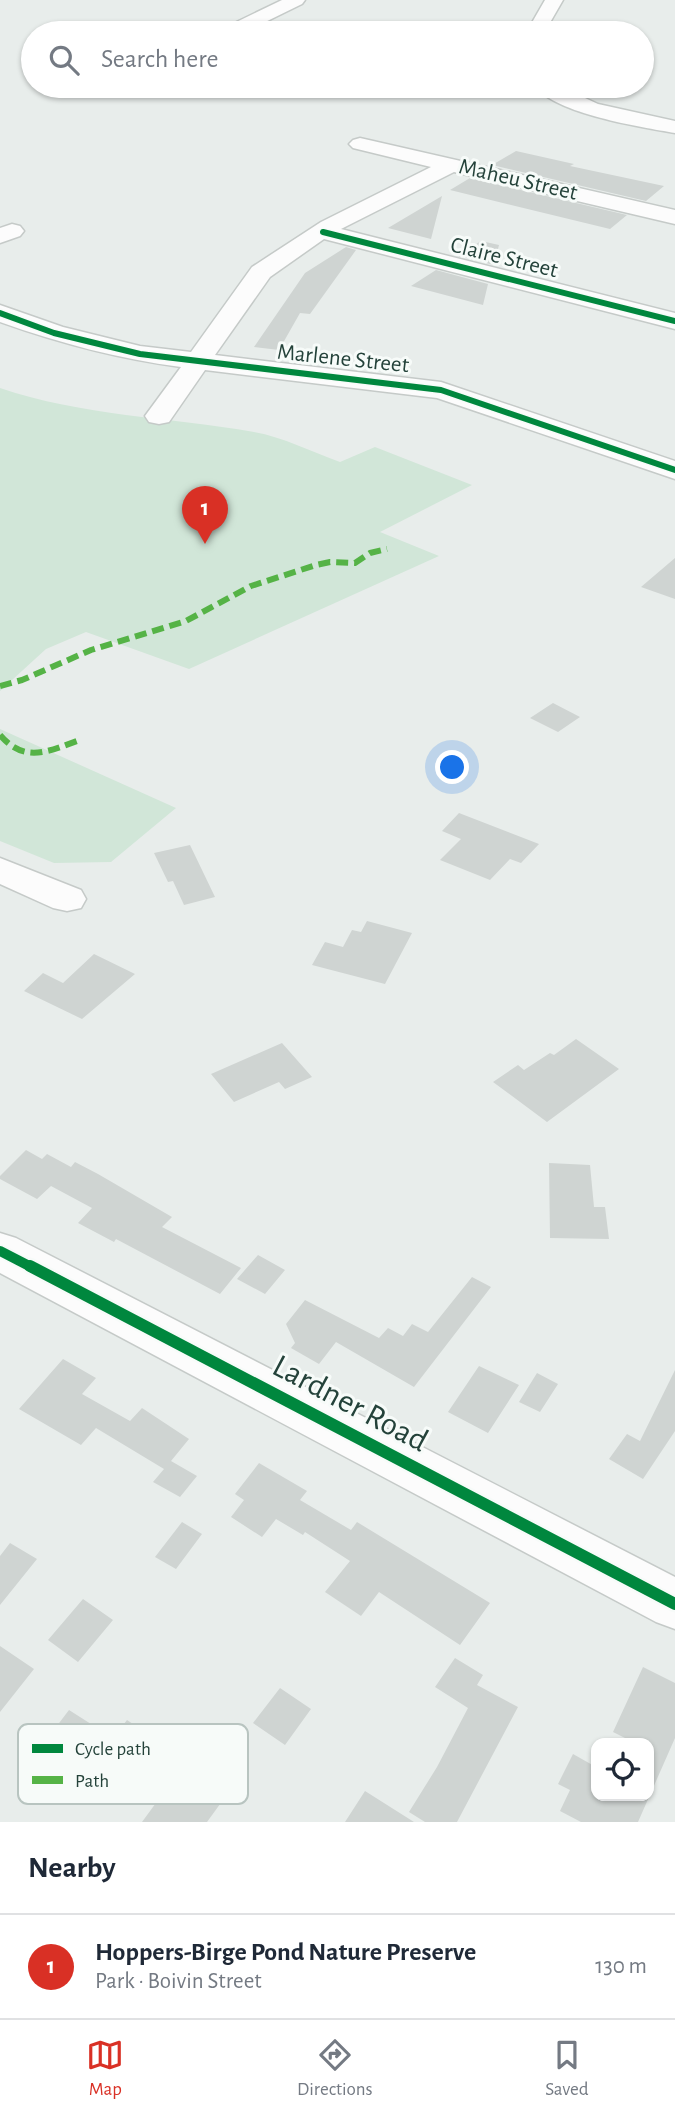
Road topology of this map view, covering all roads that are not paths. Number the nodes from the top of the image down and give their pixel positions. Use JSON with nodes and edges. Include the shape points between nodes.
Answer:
{"nodes":[{"id":1,"x":296,"y":0,"type":"edge"},
{"id":2,"x":554,"y":0,"type":"edge"},
{"id":3,"x":257,"y":21,"type":"edge"},
{"id":4,"x":542,"y":21,"type":"edge"},
{"id":5,"x":565,"y":98,"type":"edge"},
{"id":6,"x":675,"y":127,"type":"edge"},
{"id":7,"x":360,"y":144,"type":"dead end"},
{"id":8,"x":451,"y":165,"type":"junction"},
{"id":9,"x":675,"y":217,"type":"edge"},
{"id":10,"x":323,"y":232,"type":"junction"},
{"id":11,"x":0,"y":313,"type":"edge"},
{"id":12,"x":675,"y":321,"type":"edge"},
{"id":13,"x":198,"y":362,"type":"junction"},
{"id":14,"x":159,"y":416,"type":"dead end"},
{"id":15,"x":675,"y":470,"type":"edge"},
{"id":16,"x":0,"y":870,"type":"edge"},
{"id":17,"x":67,"y":899,"type":"dead end"},
{"id":18,"x":0,"y":1251,"type":"edge"},
{"id":19,"x":675,"y":1604,"type":"edge"}],
"edges":[{"from":1,"to":3,"type":"street"},
{"from":2,"to":4,"type":"street"},
{"from":5,"to":6,"type":"street","via":[[591,109]]},
{"from":7,"to":8,"type":"street","name":"Maheu Street"},
{"from":8,"to":9,"type":"street","name":"Maheu Street"},
{"from":8,"to":10,"type":"street"},
{"from":10,"to":12,"type":"street","name":"Claire Street"},
{"from":10,"to":13,"type":"street","via":[[261,272]]},
{"from":11,"to":13,"type":"street","name":"Marlene Street","via":[[106,348]]},
{"from":13,"to":14,"type":"street"},
{"from":13,"to":15,"type":"street","name":"Marlene Street","via":[[441,390]]},
{"from":16,"to":17,"type":"street"},
{"from":18,"to":19,"type":"street","name":"Lardner Road"}]}
